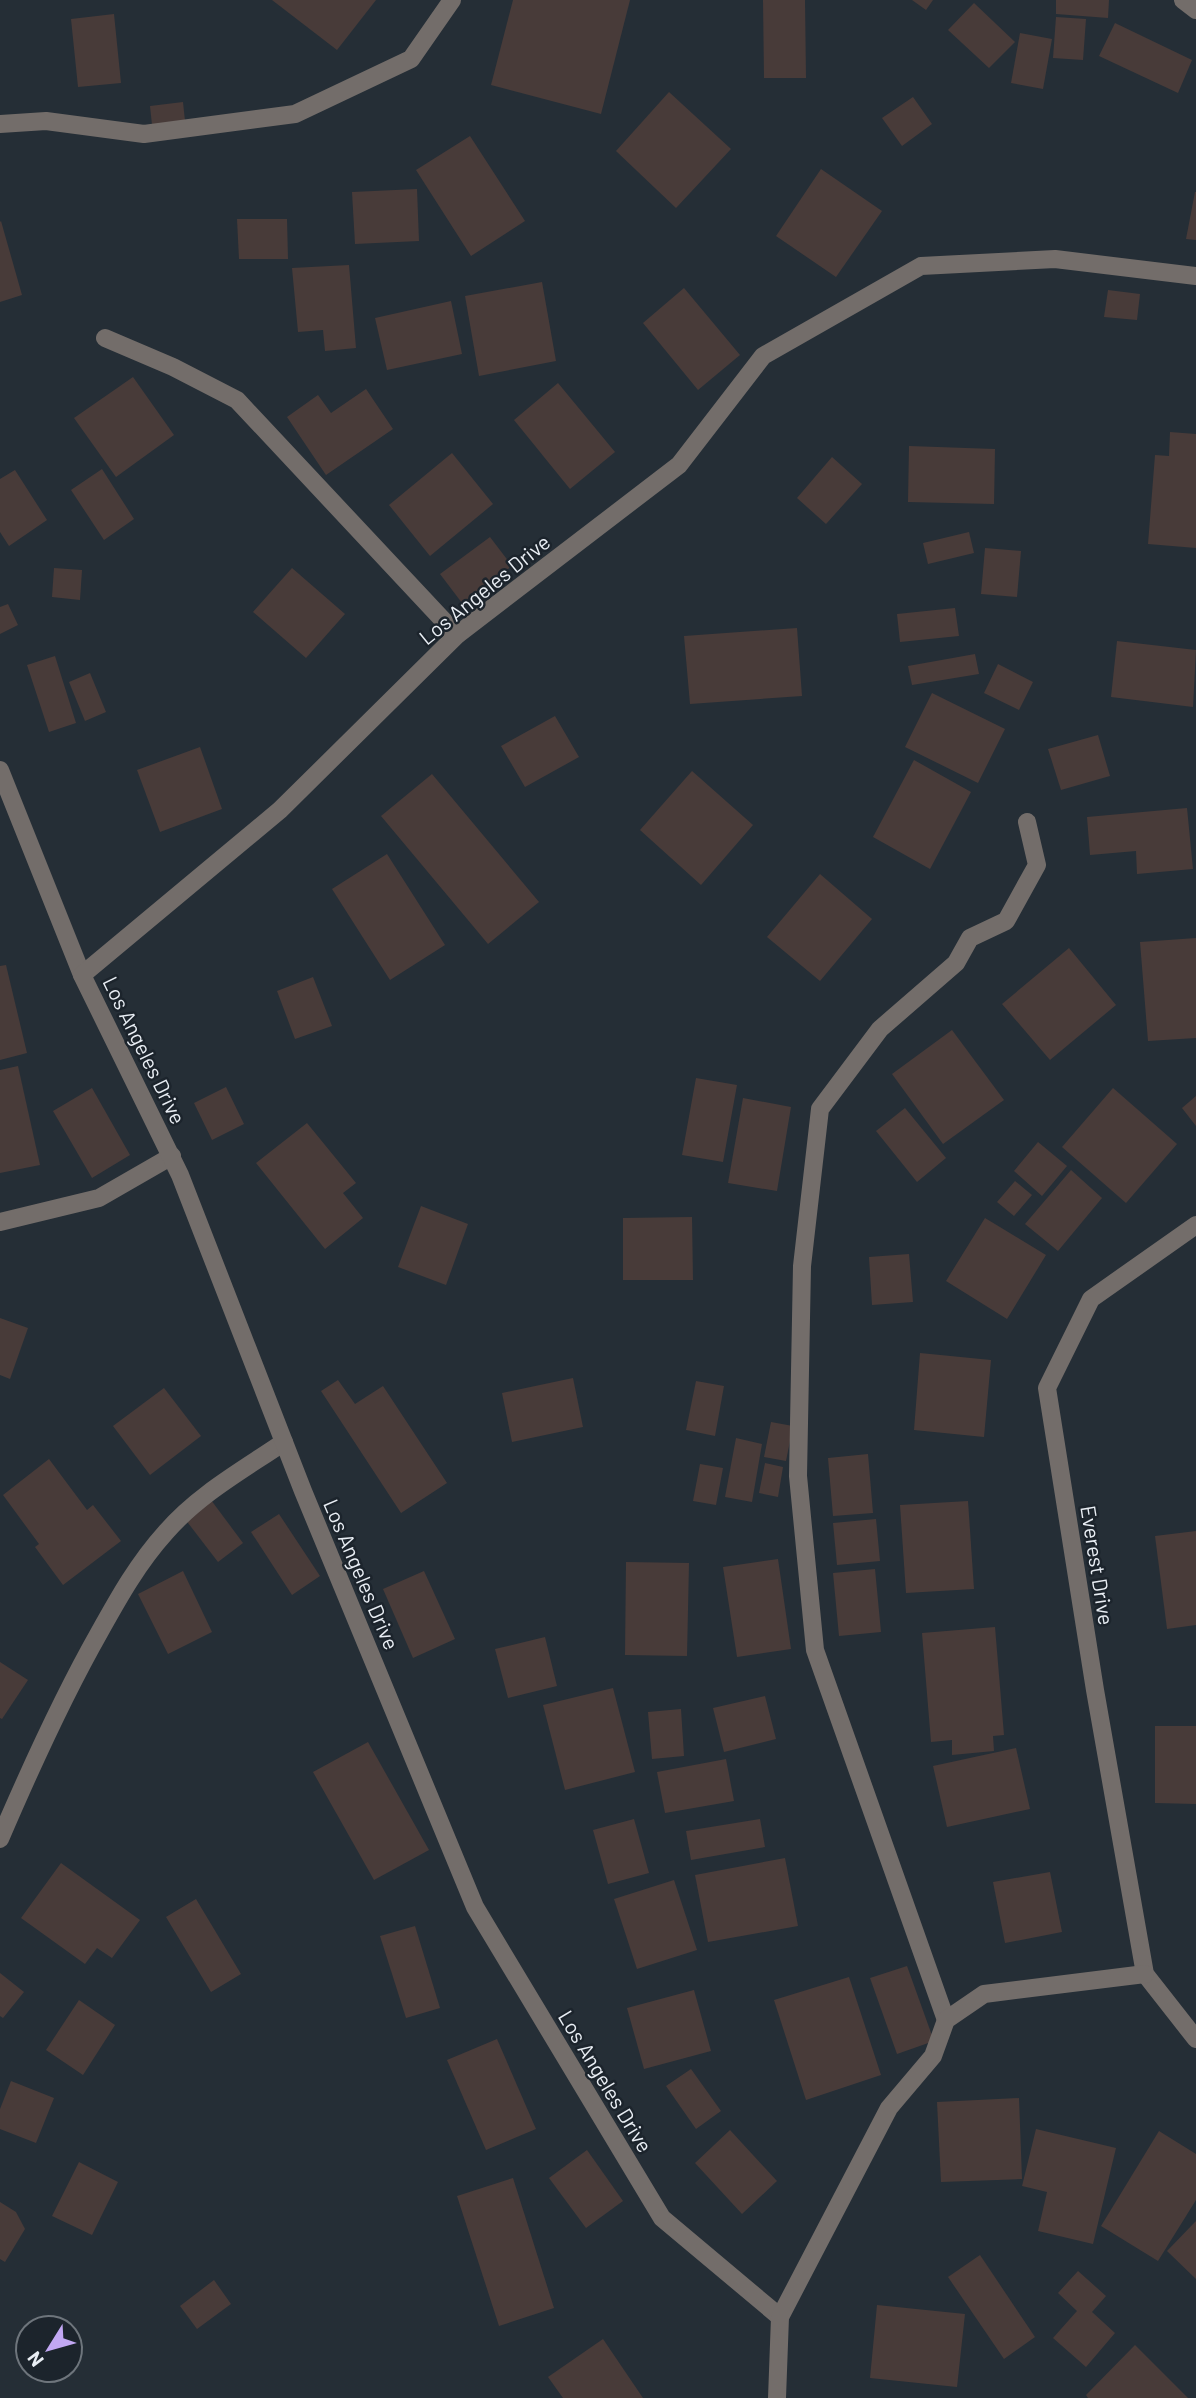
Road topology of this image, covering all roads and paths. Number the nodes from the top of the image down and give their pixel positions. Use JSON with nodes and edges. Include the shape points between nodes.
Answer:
{"nodes":[{"id":1,"x":452,"y":0,"type":"edge"},
{"id":2,"x":1183,"y":0,"type":"edge"},
{"id":3,"x":1196,"y":10,"type":"edge"},
{"id":4,"x":0,"y":124,"type":"edge"},
{"id":5,"x":1196,"y":276,"type":"edge"},
{"id":6,"x":105,"y":338,"type":"dead end"},
{"id":7,"x":457,"y":635,"type":"junction"},
{"id":8,"x":0,"y":770,"type":"edge"},
{"id":9,"x":1027,"y":822,"type":"dead end"},
{"id":10,"x":82,"y":975,"type":"junction"},
{"id":11,"x":172,"y":1156,"type":"junction"},
{"id":12,"x":0,"y":1222,"type":"edge"},
{"id":13,"x":1196,"y":1225,"type":"edge"},
{"id":14,"x":284,"y":1442,"type":"junction"},
{"id":15,"x":0,"y":1839,"type":"edge"},
{"id":16,"x":1145,"y":1974,"type":"junction"},
{"id":17,"x":946,"y":2020,"type":"junction"},
{"id":18,"x":1196,"y":2039,"type":"edge"},
{"id":19,"x":779,"y":2317,"type":"junction"},
{"id":20,"x":777,"y":2398,"type":"edge"}],
"edges":[{"from":1,"to":4,"type":"street","via":[[411,59],[295,114],[144,134],[46,121]]},
{"from":2,"to":3,"type":"street"},
{"from":5,"to":7,"type":"street","name":"Los Angeles Drive","via":[[1055,259],[921,266],[763,356],[679,465]]},
{"from":6,"to":7,"type":"street","via":[[237,400]]},
{"from":7,"to":10,"type":"street","name":"Los Angeles Drive","via":[[280,810]]},
{"from":8,"to":10,"type":"street"},
{"from":9,"to":17,"type":"street","via":[[1037,865],[1006,921],[970,938],[956,963],[880,1029],[820,1109],[802,1266],[798,1476],[814,1650]]},
{"from":10,"to":11,"type":"street","name":"Los Angeles Drive"},
{"from":11,"to":12,"type":"street","via":[[99,1198]]},
{"from":11,"to":14,"type":"street","name":"Los Angeles Drive"},
{"from":13,"to":16,"type":"street","name":"Everest Drive","via":[[1091,1299],[1047,1388]]},
{"from":14,"to":15,"type":"street","via":[[206,1494],[133,1572],[52,1721]]},
{"from":14,"to":19,"type":"street","name":"Los Angeles Drive","via":[[475,1907],[662,2218]]},
{"from":16,"to":17,"type":"street","via":[[984,1994]]},
{"from":16,"to":18,"type":"street"},
{"from":17,"to":19,"type":"street","via":[[933,2056],[889,2108]]},
{"from":19,"to":20,"type":"street"}]}
